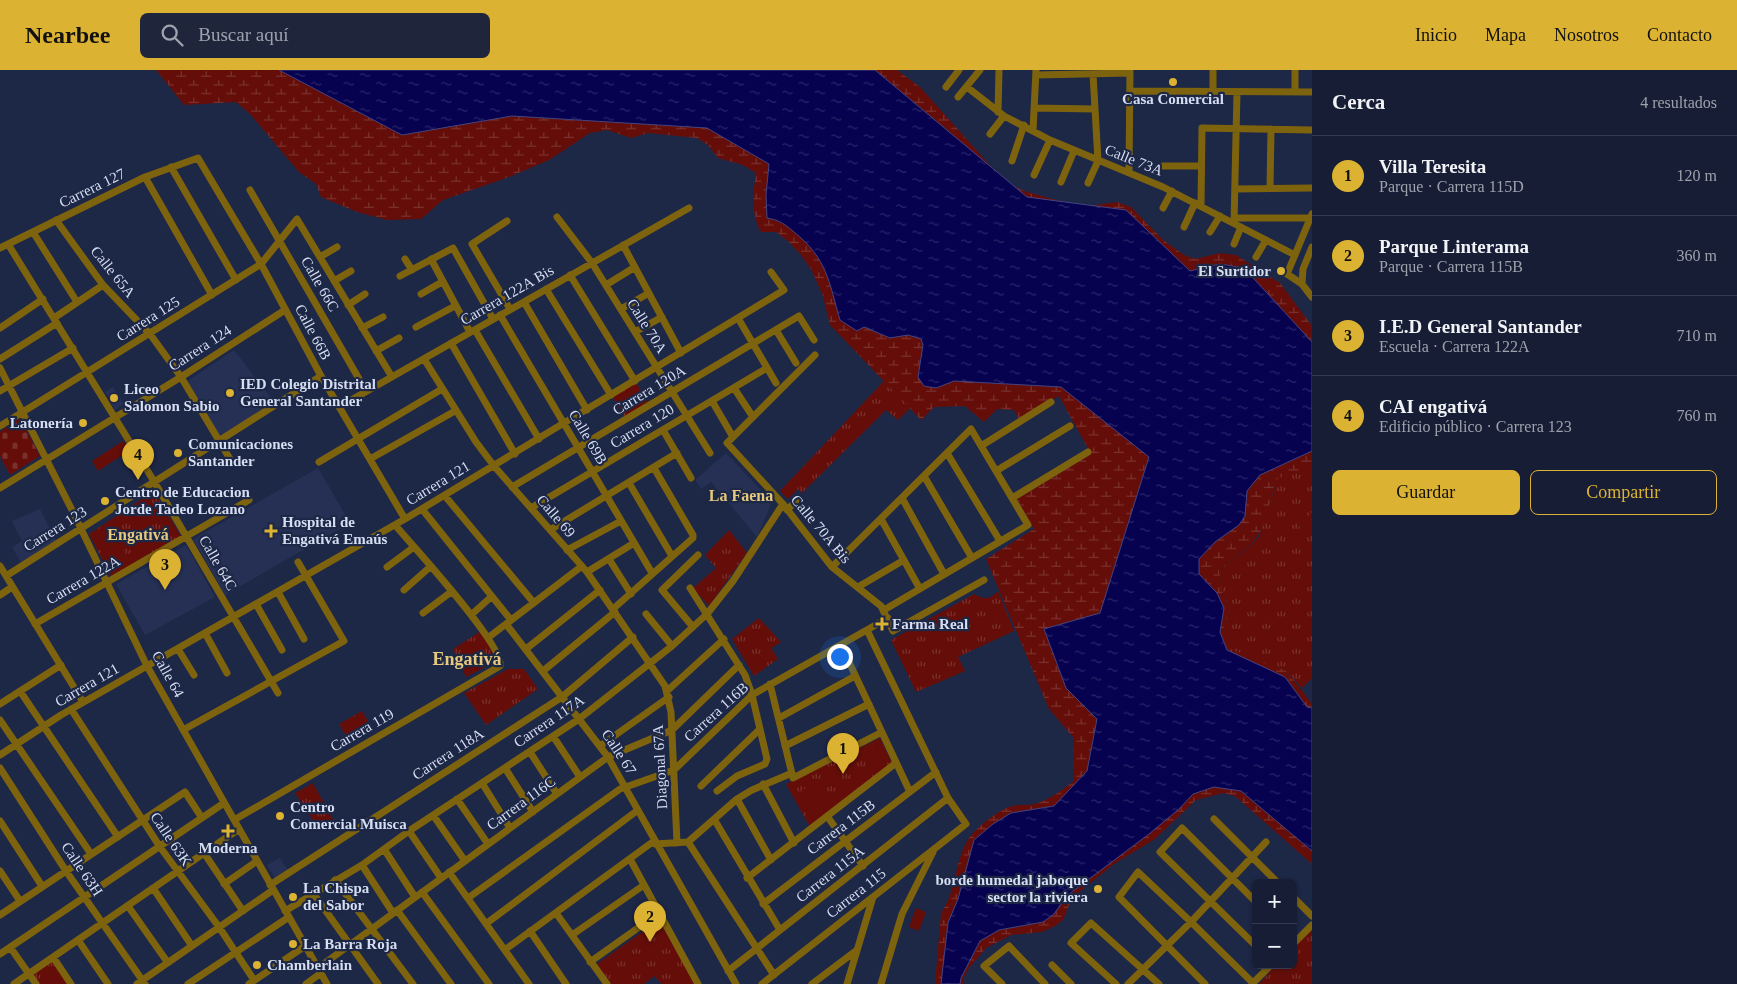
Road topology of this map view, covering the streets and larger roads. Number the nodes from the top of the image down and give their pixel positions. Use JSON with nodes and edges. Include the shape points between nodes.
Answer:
{"nodes":[{"id":1,"x":959,"y":70,"type":"edge"},
{"id":2,"x":980,"y":70,"type":"edge"},
{"id":3,"x":999,"y":70,"type":"edge"},
{"id":4,"x":1213,"y":70,"type":"edge"},
{"id":5,"x":1295,"y":70,"type":"edge"},
{"id":6,"x":1130,"y":72,"type":"edge"},
{"id":7,"x":1036,"y":73,"type":"edge"},
{"id":8,"x":1093,"y":74,"type":"junction"},
{"id":9,"x":946,"y":87,"type":"dead end"},
{"id":10,"x":967,"y":87,"type":"junction"},
{"id":11,"x":1130,"y":91,"type":"junction"},
{"id":12,"x":1213,"y":92,"type":"junction"},
{"id":13,"x":1237,"y":92,"type":"junction"},
{"id":14,"x":1295,"y":92,"type":"junction"},
{"id":15,"x":1312,"y":92,"type":"edge"},
{"id":16,"x":958,"y":97,"type":"dead end"},
{"id":17,"x":1034,"y":108,"type":"junction"},
{"id":18,"x":1094,"y":109,"type":"junction"},
{"id":19,"x":1001,"y":114,"type":"junction"},
{"id":20,"x":1024,"y":125,"type":"junction"},
{"id":21,"x":1236,"y":129,"type":"junction"},
{"id":22,"x":1271,"y":129,"type":"junction"},
{"id":23,"x":1312,"y":130,"type":"edge"},
{"id":24,"x":1033,"y":131,"type":"junction"},
{"id":25,"x":990,"y":134,"type":"dead end"},
{"id":26,"x":1050,"y":140,"type":"junction"},
{"id":27,"x":1074,"y":151,"type":"junction"},
{"id":28,"x":198,"y":158,"type":"joint"},
{"id":29,"x":1098,"y":160,"type":"junction"},
{"id":30,"x":1012,"y":161,"type":"dead end"},
{"id":31,"x":1164,"y":166,"type":"dead end"},
{"id":32,"x":1201,"y":166,"type":"junction"},
{"id":33,"x":171,"y":167,"type":"junction"},
{"id":34,"x":1129,"y":171,"type":"junction"},
{"id":35,"x":1034,"y":175,"type":"dead end"},
{"id":36,"x":145,"y":177,"type":"junction"},
{"id":37,"x":1061,"y":182,"type":"dead end"},
{"id":38,"x":1088,"y":183,"type":"dead end"},
{"id":39,"x":1270,"y":188,"type":"junction"},
{"id":40,"x":1312,"y":188,"type":"edge"},
{"id":41,"x":1235,"y":189,"type":"junction"},
{"id":42,"x":250,"y":190,"type":"dead end"},
{"id":43,"x":1172,"y":191,"type":"junction"},
{"id":44,"x":1198,"y":204,"type":"junction"},
{"id":45,"x":689,"y":208,"type":"dead end"},
{"id":46,"x":1163,"y":208,"type":"dead end"},
{"id":47,"x":1220,"y":216,"type":"junction"},
{"id":48,"x":1311,"y":216,"type":"edge"},
{"id":49,"x":557,"y":217,"type":"dead end"},
{"id":50,"x":56,"y":220,"type":"junction"},
{"id":51,"x":1234,"y":220,"type":"junction"},
{"id":52,"x":507,"y":221,"type":"dead end"},
{"id":53,"x":1241,"y":227,"type":"junction"},
{"id":54,"x":1184,"y":228,"type":"dead end"},
{"id":55,"x":33,"y":232,"type":"junction"},
{"id":56,"x":1210,"y":232,"type":"dead end"},
{"id":57,"x":1266,"y":240,"type":"junction"},
{"id":58,"x":280,"y":241,"type":"junction"},
{"id":59,"x":8,"y":244,"type":"junction"},
{"id":60,"x":1234,"y":244,"type":"dead end"},
{"id":61,"x":623,"y":245,"type":"junction"},
{"id":62,"x":337,"y":246,"type":"dead end"},
{"id":63,"x":1312,"y":247,"type":"edge"},
{"id":64,"x":0,"y":248,"type":"edge"},
{"id":65,"x":1295,"y":254,"type":"junction"},
{"id":66,"x":320,"y":257,"type":"junction"},
{"id":67,"x":1256,"y":257,"type":"dead end"},
{"id":68,"x":405,"y":259,"type":"dead end"},
{"id":69,"x":431,"y":259,"type":"junction"},
{"id":70,"x":592,"y":263,"type":"junction"},
{"id":71,"x":261,"y":264,"type":"junction"},
{"id":72,"x":635,"y":267,"type":"junction"},
{"id":73,"x":412,"y":270,"type":"junction"},
{"id":74,"x":351,"y":271,"type":"dead end"},
{"id":75,"x":772,"y":272,"type":"dead end"},
{"id":76,"x":570,"y":275,"type":"junction"},
{"id":77,"x":400,"y":276,"type":"dead end"},
{"id":78,"x":236,"y":280,"type":"junction"},
{"id":79,"x":334,"y":281,"type":"junction"},
{"id":80,"x":442,"y":282,"type":"junction"},
{"id":81,"x":1302,"y":284,"type":"junction"},
{"id":82,"x":103,"y":285,"type":"junction"},
{"id":83,"x":606,"y":285,"type":"junction"},
{"id":84,"x":546,"y":289,"type":"junction"},
{"id":85,"x":649,"y":293,"type":"junction"},
{"id":86,"x":365,"y":294,"type":"dead end"},
{"id":87,"x":421,"y":294,"type":"dead end"},
{"id":88,"x":212,"y":295,"type":"junction"},
{"id":89,"x":1312,"y":297,"type":"edge"},
{"id":90,"x":43,"y":299,"type":"junction"},
{"id":91,"x":77,"y":302,"type":"junction"},
{"id":92,"x":524,"y":302,"type":"junction"},
{"id":93,"x":348,"y":305,"type":"junction"},
{"id":94,"x":455,"y":306,"type":"junction"},
{"id":95,"x":510,"y":309,"type":"junction"},
{"id":96,"x":621,"y":309,"type":"junction"},
{"id":97,"x":285,"y":310,"type":"junction"},
{"id":98,"x":383,"y":317,"type":"dead end"},
{"id":99,"x":497,"y":317,"type":"junction"},
{"id":100,"x":662,"y":317,"type":"junction"},
{"id":101,"x":738,"y":318,"type":"junction"},
{"id":102,"x":56,"y":320,"type":"junction"},
{"id":103,"x":416,"y":326,"type":"dead end"},
{"id":104,"x":0,"y":328,"type":"edge"},
{"id":105,"x":362,"y":328,"type":"junction"},
{"id":106,"x":776,"y":330,"type":"junction"},
{"id":107,"x":472,"y":331,"type":"junction"},
{"id":108,"x":635,"y":332,"type":"junction"},
{"id":109,"x":150,"y":334,"type":"junction"},
{"id":110,"x":400,"y":338,"type":"dead end"},
{"id":111,"x":814,"y":340,"type":"dead end"},
{"id":112,"x":451,"y":343,"type":"junction"},
{"id":113,"x":753,"y":344,"type":"junction"},
{"id":114,"x":73,"y":348,"type":"junction"},
{"id":115,"x":376,"y":351,"type":"junction"},
{"id":116,"x":681,"y":353,"type":"junction"},
{"id":117,"x":815,"y":355,"type":"dead end"},
{"id":118,"x":0,"y":359,"type":"edge"},
{"id":119,"x":424,"y":359,"type":"junction"},
{"id":120,"x":796,"y":363,"type":"dead end"},
{"id":121,"x":0,"y":368,"type":"edge"},
{"id":122,"x":657,"y":368,"type":"junction"},
{"id":123,"x":767,"y":368,"type":"junction"},
{"id":124,"x":88,"y":373,"type":"junction"},
{"id":125,"x":321,"y":376,"type":"junction"},
{"id":126,"x":181,"y":377,"type":"junction"},
{"id":127,"x":392,"y":377,"type":"junction"},
{"id":128,"x":635,"y":381,"type":"junction"},
{"id":129,"x":776,"y":383,"type":"dead end"},
{"id":130,"x":8,"y":386,"type":"junction"},
{"id":131,"x":734,"y":388,"type":"junction"},
{"id":132,"x":442,"y":389,"type":"junction"},
{"id":133,"x":0,"y":391,"type":"edge"},
{"id":134,"x":366,"y":391,"type":"junction"},
{"id":135,"x":672,"y":392,"type":"junction"},
{"id":136,"x":611,"y":395,"type":"junction"},
{"id":137,"x":712,"y":401,"type":"junction"},
{"id":138,"x":1052,"y":402,"type":"dead end"},
{"id":139,"x":339,"y":407,"type":"junction"},
{"id":140,"x":587,"y":410,"type":"junction"},
{"id":141,"x":455,"y":411,"type":"junction"},
{"id":142,"x":22,"y":413,"type":"junction"},
{"id":143,"x":687,"y":416,"type":"junction"},
{"id":144,"x":116,"y":417,"type":"junction"},
{"id":145,"x":753,"y":417,"type":"junction"},
{"id":146,"x":564,"y":424,"type":"junction"},
{"id":147,"x":0,"y":426,"type":"edge"},
{"id":148,"x":1070,"y":426,"type":"dead end"},
{"id":149,"x":663,"y":430,"type":"junction"},
{"id":150,"x":358,"y":439,"type":"junction"},
{"id":151,"x":539,"y":439,"type":"junction"},
{"id":152,"x":730,"y":440,"type":"junction"},
{"id":153,"x":219,"y":442,"type":"junction"},
{"id":154,"x":981,"y":446,"type":"junction"},
{"id":155,"x":578,"y":448,"type":"junction"},
{"id":156,"x":1088,"y":452,"type":"dead end"},
{"id":157,"x":710,"y":453,"type":"dead end"},
{"id":158,"x":947,"y":453,"type":"junction"},
{"id":159,"x":515,"y":454,"type":"junction"},
{"id":160,"x":676,"y":454,"type":"junction"},
{"id":161,"x":46,"y":459,"type":"junction"},
{"id":162,"x":370,"y":459,"type":"junction"},
{"id":163,"x":319,"y":462,"type":"dead end"},
{"id":164,"x":233,"y":464,"type":"dead end"},
{"id":165,"x":494,"y":466,"type":"junction"},
{"id":166,"x":654,"y":468,"type":"junction"},
{"id":167,"x":996,"y":471,"type":"junction"},
{"id":168,"x":592,"y":472,"type":"junction"},
{"id":169,"x":924,"y":476,"type":"junction"},
{"id":170,"x":691,"y":478,"type":"dead end"},
{"id":171,"x":156,"y":483,"type":"junction"},
{"id":172,"x":629,"y":483,"type":"junction"},
{"id":173,"x":512,"y":487,"type":"junction"},
{"id":174,"x":0,"y":488,"type":"edge"},
{"id":175,"x":445,"y":496,"type":"junction"},
{"id":176,"x":606,"y":496,"type":"junction"},
{"id":177,"x":902,"y":498,"type":"junction"},
{"id":178,"x":1012,"y":498,"type":"junction"},
{"id":179,"x":249,"y":500,"type":"dead end"},
{"id":180,"x":797,"y":500,"type":"dead end"},
{"id":181,"x":785,"y":507,"type":"junction"},
{"id":182,"x":531,"y":508,"type":"junction"},
{"id":183,"x":422,"y":509,"type":"junction"},
{"id":184,"x":405,"y":519,"type":"junction"},
{"id":185,"x":881,"y":519,"type":"junction"},
{"id":186,"x":621,"y":520,"type":"junction"},
{"id":187,"x":395,"y":525,"type":"junction"},
{"id":188,"x":81,"y":529,"type":"junction"},
{"id":189,"x":550,"y":530,"type":"junction"},
{"id":190,"x":186,"y":536,"type":"junction"},
{"id":191,"x":1000,"y":541,"type":"junction"},
{"id":192,"x":634,"y":543,"type":"junction"},
{"id":193,"x":414,"y":547,"type":"junction"},
{"id":194,"x":567,"y":550,"type":"junction"},
{"id":195,"x":698,"y":555,"type":"dead end"},
{"id":196,"x":672,"y":556,"type":"junction"},
{"id":197,"x":972,"y":558,"type":"junction"},
{"id":198,"x":609,"y":559,"type":"junction"},
{"id":199,"x":904,"y":560,"type":"junction"},
{"id":200,"x":298,"y":562,"type":"dead end"},
{"id":201,"x":0,"y":566,"type":"edge"},
{"id":202,"x":387,"y":567,"type":"dead end"},
{"id":203,"x":430,"y":567,"type":"junction"},
{"id":204,"x":832,"y":568,"type":"junction"},
{"id":205,"x":584,"y":569,"type":"junction"},
{"id":206,"x":652,"y":574,"type":"junction"},
{"id":207,"x":944,"y":574,"type":"junction"},
{"id":208,"x":6,"y":576,"type":"junction"},
{"id":209,"x":306,"y":576,"type":"junction"},
{"id":210,"x":984,"y":580,"type":"dead end"},
{"id":211,"x":107,"y":582,"type":"junction"},
{"id":212,"x":12,"y":587,"type":"junction"},
{"id":213,"x":858,"y":587,"type":"junction"},
{"id":214,"x":690,"y":588,"type":"dead end"},
{"id":215,"x":920,"y":589,"type":"junction"},
{"id":216,"x":404,"y":590,"type":"dead end"},
{"id":217,"x":600,"y":590,"type":"junction"},
{"id":218,"x":278,"y":592,"type":"junction"},
{"id":219,"x":451,"y":592,"type":"junction"},
{"id":220,"x":631,"y":594,"type":"junction"},
{"id":221,"x":0,"y":595,"type":"edge"},
{"id":222,"x":491,"y":597,"type":"junction"},
{"id":223,"x":534,"y":603,"type":"junction"},
{"id":224,"x":256,"y":604,"type":"junction"},
{"id":225,"x":884,"y":610,"type":"junction"},
{"id":226,"x":614,"y":611,"type":"junction"},
{"id":227,"x":423,"y":613,"type":"dead end"},
{"id":228,"x":646,"y":614,"type":"dead end"},
{"id":229,"x":707,"y":614,"type":"junction"},
{"id":230,"x":471,"y":615,"type":"junction"},
{"id":231,"x":234,"y":617,"type":"junction"},
{"id":232,"x":888,"y":618,"type":"junction"},
{"id":233,"x":508,"y":622,"type":"junction"},
{"id":234,"x":35,"y":624,"type":"junction"},
{"id":235,"x":693,"y":627,"type":"junction"},
{"id":236,"x":866,"y":630,"type":"junction"},
{"id":237,"x":205,"y":633,"type":"junction"},
{"id":238,"x":488,"y":637,"type":"junction"},
{"id":239,"x":633,"y":637,"type":"junction"},
{"id":240,"x":304,"y":638,"type":"dead end"},
{"id":241,"x":724,"y":639,"type":"junction"},
{"id":242,"x":841,"y":645,"type":"junction"},
{"id":243,"x":672,"y":646,"type":"junction"},
{"id":244,"x":178,"y":648,"type":"junction"},
{"id":245,"x":526,"y":649,"type":"junction"},
{"id":246,"x":282,"y":650,"type":"dead end"},
{"id":247,"x":649,"y":665,"type":"junction"},
{"id":248,"x":739,"y":665,"type":"junction"},
{"id":249,"x":61,"y":666,"type":"junction"},
{"id":250,"x":147,"y":666,"type":"junction"},
{"id":251,"x":543,"y":671,"type":"junction"},
{"id":252,"x":227,"y":673,"type":"dead end"},
{"id":253,"x":194,"y":675,"type":"dead end"},
{"id":254,"x":856,"y":676,"type":"junction"},
{"id":255,"x":271,"y":681,"type":"junction"},
{"id":256,"x":770,"y":684,"type":"junction"},
{"id":257,"x":20,"y":691,"type":"junction"},
{"id":258,"x":278,"y":693,"type":"dead end"},
{"id":259,"x":668,"y":694,"type":"junction"},
{"id":260,"x":752,"y":695,"type":"junction"},
{"id":261,"x":562,"y":697,"type":"junction"},
{"id":262,"x":83,"y":702,"type":"junction"},
{"id":263,"x":0,"y":704,"type":"edge"},
{"id":264,"x":868,"y":704,"type":"junction"},
{"id":265,"x":71,"y":709,"type":"junction"},
{"id":266,"x":779,"y":718,"type":"junction"},
{"id":267,"x":580,"y":719,"type":"junction"},
{"id":268,"x":0,"y":720,"type":"edge"},
{"id":269,"x":44,"y":726,"type":"junction"},
{"id":270,"x":760,"y":729,"type":"junction"},
{"id":271,"x":183,"y":730,"type":"junction"},
{"id":272,"x":672,"y":730,"type":"junction"},
{"id":273,"x":882,"y":732,"type":"junction"},
{"id":274,"x":553,"y":736,"type":"junction"},
{"id":275,"x":16,"y":744,"type":"junction"},
{"id":276,"x":600,"y":746,"type":"junction"},
{"id":277,"x":785,"y":746,"type":"junction"},
{"id":278,"x":530,"y":752,"type":"junction"},
{"id":279,"x":0,"y":755,"type":"edge"},
{"id":280,"x":608,"y":756,"type":"junction"},
{"id":281,"x":896,"y":762,"type":"junction"},
{"id":282,"x":0,"y":768,"type":"edge"},
{"id":283,"x":505,"y":768,"type":"junction"},
{"id":284,"x":674,"y":770,"type":"junction"},
{"id":285,"x":936,"y":772,"type":"junction"},
{"id":286,"x":792,"y":775,"type":"junction"},
{"id":287,"x":580,"y":777,"type":"junction"},
{"id":288,"x":482,"y":783,"type":"junction"},
{"id":289,"x":763,"y":784,"type":"junction"},
{"id":290,"x":625,"y":786,"type":"junction"},
{"id":291,"x":701,"y":786,"type":"dead end"},
{"id":292,"x":718,"y":791,"type":"dead end"},
{"id":293,"x":910,"y":792,"type":"junction"},
{"id":294,"x":557,"y":794,"type":"junction"},
{"id":295,"x":948,"y":798,"type":"junction"},
{"id":296,"x":457,"y":799,"type":"junction"},
{"id":297,"x":737,"y":799,"type":"junction"},
{"id":298,"x":224,"y":803,"type":"junction"},
{"id":299,"x":638,"y":810,"type":"junction"},
{"id":300,"x":533,"y":812,"type":"junction"},
{"id":301,"x":433,"y":815,"type":"junction"},
{"id":302,"x":826,"y":816,"type":"junction"},
{"id":303,"x":202,"y":818,"type":"junction"},
{"id":304,"x":714,"y":819,"type":"junction"},
{"id":305,"x":1214,"y":819,"type":"dead end"},
{"id":306,"x":234,"y":820,"type":"junction"},
{"id":307,"x":0,"y":821,"type":"edge"},
{"id":308,"x":143,"y":822,"type":"junction"},
{"id":309,"x":510,"y":828,"type":"junction"},
{"id":310,"x":239,"y":829,"type":"junction"},
{"id":311,"x":409,"y":830,"type":"junction"},
{"id":312,"x":118,"y":837,"type":"junction"},
{"id":313,"x":845,"y":841,"type":"junction"},
{"id":314,"x":677,"y":842,"type":"junction"},
{"id":315,"x":688,"y":842,"type":"junction"},
{"id":316,"x":1266,"y":842,"type":"dead end"},
{"id":317,"x":655,"y":843,"type":"junction"},
{"id":318,"x":794,"y":843,"type":"junction"},
{"id":319,"x":488,"y":844,"type":"junction"},
{"id":320,"x":160,"y":847,"type":"junction"},
{"id":321,"x":384,"y":849,"type":"junction"},
{"id":322,"x":934,"y":850,"type":"junction"},
{"id":323,"x":204,"y":853,"type":"junction"},
{"id":324,"x":91,"y":854,"type":"junction"},
{"id":325,"x":1252,"y":857,"type":"junction"},
{"id":326,"x":630,"y":858,"type":"junction"},
{"id":327,"x":771,"y":860,"type":"junction"},
{"id":328,"x":257,"y":861,"type":"junction"},
{"id":329,"x":465,"y":861,"type":"junction"},
{"id":330,"x":362,"y":865,"type":"junction"},
{"id":331,"x":864,"y":866,"type":"junction"},
{"id":332,"x":0,"y":871,"type":"edge"},
{"id":333,"x":66,"y":871,"type":"junction"},
{"id":334,"x":176,"y":872,"type":"junction"},
{"id":335,"x":449,"y":872,"type":"junction"},
{"id":336,"x":441,"y":878,"type":"junction"},
{"id":337,"x":747,"y":878,"type":"junction"},
{"id":338,"x":1232,"y":878,"type":"junction"},
{"id":339,"x":1274,"y":879,"type":"edge"},
{"id":340,"x":335,"y":880,"type":"junction"},
{"id":341,"x":224,"y":884,"type":"junction"},
{"id":342,"x":644,"y":885,"type":"junction"},
{"id":343,"x":42,"y":886,"type":"junction"},
{"id":344,"x":272,"y":887,"type":"junction"},
{"id":345,"x":153,"y":888,"type":"junction"},
{"id":346,"x":422,"y":892,"type":"junction"},
{"id":347,"x":313,"y":893,"type":"junction"},
{"id":348,"x":84,"y":897,"type":"junction"},
{"id":349,"x":415,"y":897,"type":"junction"},
{"id":350,"x":873,"y":897,"type":"junction"},
{"id":351,"x":468,"y":898,"type":"junction"},
{"id":352,"x":1252,"y":898,"type":"edge"},
{"id":353,"x":20,"y":901,"type":"junction"},
{"id":354,"x":1210,"y":901,"type":"junction"},
{"id":355,"x":1297,"y":901,"type":"edge"},
{"id":356,"x":763,"y":904,"type":"junction"},
{"id":357,"x":128,"y":906,"type":"junction"},
{"id":358,"x":243,"y":911,"type":"junction"},
{"id":359,"x":395,"y":912,"type":"junction"},
{"id":360,"x":556,"y":912,"type":"junction"},
{"id":361,"x":659,"y":913,"type":"junction"},
{"id":362,"x":287,"y":914,"type":"junction"},
{"id":363,"x":0,"y":915,"type":"edge"},
{"id":364,"x":1312,"y":916,"type":"edge"},
{"id":365,"x":1191,"y":922,"type":"junction"},
{"id":366,"x":102,"y":923,"type":"junction"},
{"id":367,"x":486,"y":923,"type":"junction"},
{"id":368,"x":1312,"y":925,"type":"edge"},
{"id":369,"x":219,"y":927,"type":"junction"},
{"id":370,"x":370,"y":930,"type":"junction"},
{"id":371,"x":780,"y":930,"type":"junction"},
{"id":372,"x":530,"y":931,"type":"junction"},
{"id":373,"x":572,"y":935,"type":"junction"},
{"id":374,"x":1297,"y":939,"type":"edge"},
{"id":375,"x":78,"y":940,"type":"junction"},
{"id":376,"x":1252,"y":942,"type":"edge"},
{"id":377,"x":350,"y":945,"type":"junction"},
{"id":378,"x":192,"y":946,"type":"junction"},
{"id":379,"x":305,"y":946,"type":"junction"},
{"id":380,"x":1167,"y":946,"type":"junction"},
{"id":381,"x":10,"y":947,"type":"junction"},
{"id":382,"x":756,"y":948,"type":"junction"},
{"id":383,"x":506,"y":949,"type":"junction"},
{"id":384,"x":857,"y":950,"type":"junction"},
{"id":385,"x":235,"y":952,"type":"junction"},
{"id":386,"x":0,"y":954,"type":"edge"},
{"id":387,"x":53,"y":957,"type":"junction"},
{"id":388,"x":590,"y":962,"type":"junction"},
{"id":389,"x":168,"y":963,"type":"junction"},
{"id":390,"x":1052,"y":965,"type":"dead end"},
{"id":391,"x":1143,"y":969,"type":"junction"},
{"id":392,"x":1267,"y":969,"type":"edge"},
{"id":393,"x":319,"y":970,"type":"junction"},
{"id":394,"x":728,"y":971,"type":"junction"},
{"id":395,"x":29,"y":974,"type":"junction"},
{"id":396,"x":774,"y":975,"type":"junction"},
{"id":397,"x":252,"y":982,"type":"edge"},
{"id":398,"x":141,"y":983,"type":"edge"},
{"id":399,"x":14,"y":984,"type":"edge"},
{"id":400,"x":36,"y":984,"type":"edge"},
{"id":401,"x":71,"y":984,"type":"edge"},
{"id":402,"x":108,"y":984,"type":"edge"},
{"id":403,"x":188,"y":984,"type":"edge"},
{"id":404,"x":306,"y":984,"type":"edge"},
{"id":405,"x":328,"y":984,"type":"edge"},
{"id":406,"x":378,"y":984,"type":"edge"},
{"id":407,"x":413,"y":984,"type":"edge"},
{"id":408,"x":451,"y":984,"type":"edge"},
{"id":409,"x":489,"y":984,"type":"edge"},
{"id":410,"x":529,"y":984,"type":"edge"},
{"id":411,"x":566,"y":984,"type":"edge"},
{"id":412,"x":607,"y":984,"type":"edge"},
{"id":413,"x":698,"y":984,"type":"edge"},
{"id":414,"x":736,"y":984,"type":"edge"},
{"id":415,"x":762,"y":984,"type":"edge"},
{"id":416,"x":812,"y":984,"type":"edge"},
{"id":417,"x":847,"y":984,"type":"edge"},
{"id":418,"x":881,"y":984,"type":"edge"},
{"id":419,"x":1002,"y":984,"type":"edge"},
{"id":420,"x":1045,"y":984,"type":"edge"},
{"id":421,"x":1071,"y":984,"type":"edge"},
{"id":422,"x":1116,"y":984,"type":"edge"},
{"id":423,"x":1128,"y":984,"type":"edge"},
{"id":424,"x":1158,"y":984,"type":"edge"},
{"id":425,"x":1206,"y":984,"type":"edge"},
{"id":426,"x":1252,"y":984,"type":"edge"}],
"edges":[{"from":1,"to":9,"type":"street"},
{"from":2,"to":10,"type":"street"},
{"from":3,"to":19,"type":"street"},
{"from":4,"to":12,"type":"street"},
{"from":5,"to":14,"type":"street"},
{"from":6,"to":8,"type":"street"},
{"from":6,"to":11,"type":"street"},
{"from":7,"to":8,"type":"street"},
{"from":7,"to":17,"type":"street"},
{"from":8,"to":18,"type":"street"},
{"from":10,"to":16,"type":"street"},
{"from":10,"to":19,"type":"street","name":"Calle 73A"},
{"from":11,"to":12,"type":"street"},
{"from":11,"to":34,"type":"street"},
{"from":12,"to":13,"type":"street"},
{"from":13,"to":14,"type":"street"},
{"from":13,"to":21,"type":"street"},
{"from":14,"to":15,"type":"street"},
{"from":17,"to":18,"type":"street"},
{"from":17,"to":24,"type":"street"},
{"from":18,"to":29,"type":"street"},
{"from":19,"to":20,"type":"street","name":"Calle 73A"},
{"from":19,"to":25,"type":"street"},
{"from":20,"to":24,"type":"street","name":"Calle 73A"},
{"from":20,"to":30,"type":"street"},
{"from":21,"to":22,"type":"street"},
{"from":21,"to":32,"type":"street","via":[[1202,128]]},
{"from":21,"to":41,"type":"street"},
{"from":22,"to":23,"type":"street"},
{"from":22,"to":39,"type":"street"},
{"from":24,"to":26,"type":"street","name":"Calle 73A"},
{"from":26,"to":27,"type":"street","name":"Calle 73A"},
{"from":26,"to":35,"type":"street"},
{"from":27,"to":29,"type":"street","name":"Calle 73A"},
{"from":27,"to":37,"type":"street"},
{"from":28,"to":33,"type":"street","name":"Carrera 127"},
{"from":28,"to":71,"type":"street","name":"Calle 66B"},
{"from":29,"to":34,"type":"street","name":"Calle 73A"},
{"from":29,"to":38,"type":"street"},
{"from":31,"to":32,"type":"street"},
{"from":32,"to":44,"type":"street"},
{"from":33,"to":36,"type":"street","name":"Carrera 127"},
{"from":33,"to":78,"type":"street"},
{"from":34,"to":43,"type":"street","name":"Calle 73A"},
{"from":36,"to":50,"type":"street","name":"Carrera 127"},
{"from":36,"to":88,"type":"street"},
{"from":39,"to":40,"type":"street"},
{"from":39,"to":41,"type":"street"},
{"from":41,"to":51,"type":"street"},
{"from":42,"to":58,"type":"street","name":"Calle 66C"},
{"from":43,"to":44,"type":"street","name":"Calle 73A"},
{"from":43,"to":46,"type":"street"},
{"from":44,"to":47,"type":"street","name":"Calle 73A"},
{"from":44,"to":54,"type":"street"},
{"from":45,"to":61,"type":"street","name":"Carrera 122A Bis"},
{"from":47,"to":51,"type":"street","name":"Calle 73A"},
{"from":47,"to":56,"type":"street"},
{"from":48,"to":51,"type":"street"},
{"from":48,"to":65,"type":"street"},
{"from":49,"to":70,"type":"street","name":"Calle 70A"},
{"from":50,"to":55,"type":"street","name":"Carrera 127"},
{"from":50,"to":82,"type":"street","name":"Calle 65A"},
{"from":51,"to":53,"type":"street","name":"Calle 73A"},
{"from":52,"to":95,"type":"street","via":[[472,244]]},
{"from":53,"to":57,"type":"street","name":"Calle 73A"},
{"from":53,"to":60,"type":"street"},
{"from":55,"to":59,"type":"street","name":"Carrera 127"},
{"from":55,"to":91,"type":"street"},
{"from":57,"to":65,"type":"street","name":"Calle 73A"},
{"from":57,"to":67,"type":"street"},
{"from":58,"to":66,"type":"street","name":"Carrera 125","via":[[297,219]]},
{"from":58,"to":71,"type":"street","name":"Carrera 125"},
{"from":58,"to":134,"type":"street","name":"Calle 66C"},
{"from":59,"to":64,"type":"street","name":"Carrera 127"},
{"from":59,"to":90,"type":"street","name":"Calle 64C"},
{"from":61,"to":70,"type":"street","name":"Carrera 122A Bis"},
{"from":61,"to":72,"type":"street"},
{"from":62,"to":66,"type":"street"},
{"from":63,"to":81,"type":"street","via":[[1303,269]]},
{"from":65,"to":81,"type":"street","via":[[1287,275]]},
{"from":66,"to":79,"type":"street"},
{"from":68,"to":73,"type":"street"},
{"from":69,"to":73,"type":"street"},
{"from":69,"to":80,"type":"street"},
{"from":69,"to":99,"type":"street","name":"Calle 69B","via":[[453,248]]},
{"from":70,"to":76,"type":"street","name":"Carrera 122A Bis"},
{"from":70,"to":83,"type":"street","name":"Calle 70A"},
{"from":71,"to":78,"type":"street","name":"Carrera 125"},
{"from":71,"to":97,"type":"street","name":"Calle 66B"},
{"from":72,"to":83,"type":"street"},
{"from":72,"to":85,"type":"street"},
{"from":73,"to":77,"type":"street"},
{"from":74,"to":79,"type":"street"},
{"from":75,"to":101,"type":"street","name":"Carrera 121","via":[[784,290]]},
{"from":76,"to":84,"type":"street","name":"Carrera 122A Bis"},
{"from":76,"to":128,"type":"street"},
{"from":78,"to":88,"type":"street","name":"Carrera 125"},
{"from":79,"to":93,"type":"street"},
{"from":80,"to":87,"type":"street"},
{"from":80,"to":94,"type":"street"},
{"from":81,"to":89,"type":"street"},
{"from":82,"to":91,"type":"street"},
{"from":82,"to":109,"type":"street","name":"Calle 65A"},
{"from":83,"to":96,"type":"street","name":"Calle 70A"},
{"from":84,"to":92,"type":"street","name":"Carrera 122A Bis"},
{"from":84,"to":136,"type":"street"},
{"from":85,"to":96,"type":"street"},
{"from":85,"to":100,"type":"street"},
{"from":86,"to":93,"type":"street"},
{"from":88,"to":109,"type":"street","name":"Carrera 125"},
{"from":90,"to":102,"type":"street","name":"Calle 64C"},
{"from":90,"to":104,"type":"street"},
{"from":91,"to":102,"type":"street"},
{"from":92,"to":95,"type":"street","name":"Carrera 122A Bis"},
{"from":92,"to":140,"type":"street"},
{"from":93,"to":105,"type":"street"},
{"from":94,"to":103,"type":"street"},
{"from":94,"to":107,"type":"street"},
{"from":95,"to":99,"type":"street","name":"Carrera 122A Bis"},
{"from":96,"to":108,"type":"street","name":"Calle 70A"},
{"from":97,"to":125,"type":"street","name":"Calle 66B"},
{"from":97,"to":126,"type":"street","name":"Carrera 124"},
{"from":98,"to":105,"type":"street"},
{"from":99,"to":107,"type":"street","name":"Carrera 122A Bis"},
{"from":99,"to":146,"type":"street","name":"Calle 69B"},
{"from":100,"to":108,"type":"street"},
{"from":100,"to":116,"type":"street"},
{"from":101,"to":113,"type":"street"},
{"from":101,"to":116,"type":"street","name":"Carrera 121"},
{"from":102,"to":114,"type":"street","name":"Calle 64C"},
{"from":102,"to":118,"type":"street"},
{"from":105,"to":115,"type":"street"},
{"from":106,"to":111,"type":"street","name":"Carrera 120A","via":[[799,316]]},
{"from":106,"to":113,"type":"street","name":"Carrera 120A"},
{"from":106,"to":120,"type":"street"},
{"from":107,"to":112,"type":"street","name":"Carrera 122A Bis"},
{"from":107,"to":151,"type":"street"},
{"from":108,"to":122,"type":"street","name":"Calle 70A"},
{"from":109,"to":124,"type":"street","name":"Carrera 125"},
{"from":109,"to":126,"type":"street","name":"Calle 65A"},
{"from":110,"to":115,"type":"street"},
{"from":112,"to":119,"type":"street","name":"Carrera 122A Bis"},
{"from":112,"to":159,"type":"street"},
{"from":113,"to":123,"type":"street"},
{"from":113,"to":135,"type":"street","name":"Carrera 120A"},
{"from":114,"to":124,"type":"street","name":"Calle 64C"},
{"from":114,"to":130,"type":"street"},
{"from":115,"to":127,"type":"street"},
{"from":116,"to":122,"type":"street","name":"Carrera 121"},
{"from":117,"to":145,"type":"street"},
{"from":119,"to":127,"type":"street","name":"Carrera 122A Bis"},
{"from":119,"to":132,"type":"street","name":"Calle 69"},
{"from":121,"to":130,"type":"street","name":"Calle 64"},
{"from":122,"to":128,"type":"street","name":"Carrera 121"},
{"from":122,"to":135,"type":"street","name":"Calle 70A"},
{"from":123,"to":129,"type":"street"},
{"from":123,"to":131,"type":"street","name":"Carrera 120"},
{"from":124,"to":142,"type":"street","name":"Carrera 125"},
{"from":124,"to":144,"type":"street","name":"Calle 64C"},
{"from":125,"to":139,"type":"street","name":"Calle 66B"},
{"from":125,"to":153,"type":"street","name":"Carrera 123"},
{"from":126,"to":144,"type":"street","name":"Carrera 124"},
{"from":126,"to":153,"type":"street","name":"Calle 65A"},
{"from":127,"to":134,"type":"street","name":"Carrera 122A Bis"},
{"from":128,"to":136,"type":"street","name":"Carrera 121"},
{"from":130,"to":133,"type":"street"},
{"from":130,"to":142,"type":"street","name":"Calle 64"},
{"from":131,"to":137,"type":"street","name":"Carrera 120"},
{"from":131,"to":145,"type":"street"},
{"from":132,"to":141,"type":"street","name":"Calle 69"},
{"from":132,"to":150,"type":"street"},
{"from":134,"to":139,"type":"street","name":"Carrera 122A Bis"},
{"from":135,"to":143,"type":"street","name":"Calle 70A"},
{"from":135,"to":155,"type":"street","name":"Carrera 120A"},
{"from":136,"to":140,"type":"street","name":"Carrera 121"},
{"from":137,"to":143,"type":"street","name":"Carrera 120"},
{"from":137,"to":152,"type":"street","name":"Calle 70A Bis"},
{"from":138,"to":154,"type":"street"},
{"from":139,"to":150,"type":"street","name":"Calle 66B"},
{"from":140,"to":146,"type":"street","name":"Carrera 121"},
{"from":141,"to":162,"type":"street"},
{"from":141,"to":165,"type":"street","name":"Calle 69"},
{"from":142,"to":147,"type":"street","name":"Carrera 125"},
{"from":142,"to":161,"type":"street","name":"Calle 64"},
{"from":143,"to":149,"type":"street","name":"Carrera 120"},
{"from":143,"to":157,"type":"street","name":"Calle 70A"},
{"from":144,"to":161,"type":"street","name":"Carrera 124"},
{"from":144,"to":171,"type":"street","name":"Calle 64C"},
{"from":145,"to":152,"type":"street"},
{"from":146,"to":151,"type":"street","name":"Carrera 121"},
{"from":146,"to":155,"type":"street","name":"Calle 69B"},
{"from":148,"to":167,"type":"street"},
{"from":149,"to":160,"type":"street"},
{"from":149,"to":168,"type":"street","name":"Carrera 120"},
{"from":150,"to":162,"type":"street","name":"Calle 66B"},
{"from":150,"to":163,"type":"street"},
{"from":151,"to":159,"type":"street","name":"Carrera 121"},
{"from":152,"to":181,"type":"street","name":"Calle 70A Bis"},
{"from":153,"to":164,"type":"street","name":"Calle 65A"},
{"from":153,"to":171,"type":"street","name":"Carrera 123"},
{"from":154,"to":158,"type":"street","via":[[971,429]]},
{"from":154,"to":167,"type":"street"},
{"from":155,"to":168,"type":"street","name":"Calle 69B"},
{"from":155,"to":173,"type":"street","name":"Carrera 120A"},
{"from":156,"to":178,"type":"street"},
{"from":158,"to":169,"type":"street"},
{"from":158,"to":191,"type":"street"},
{"from":159,"to":165,"type":"street","name":"Carrera 121"},
{"from":160,"to":166,"type":"street"},
{"from":160,"to":170,"type":"street"},
{"from":161,"to":174,"type":"street","name":"Carrera 124"},
{"from":161,"to":188,"type":"street","name":"Calle 64"},
{"from":162,"to":184,"type":"street","name":"Calle 66B"},
{"from":165,"to":173,"type":"street","name":"Calle 69"},
{"from":165,"to":175,"type":"street","name":"Carrera 121"},
{"from":166,"to":172,"type":"street"},
{"from":166,"to":196,"type":"street","via":[[693,535]]},
{"from":167,"to":178,"type":"street"},
{"from":168,"to":176,"type":"street","name":"Calle 69B"},
{"from":168,"to":182,"type":"street","name":"Carrera 120"},
{"from":169,"to":177,"type":"street"},
{"from":169,"to":197,"type":"street"},
{"from":171,"to":188,"type":"street","name":"Carrera 123"},
{"from":171,"to":190,"type":"street","name":"Calle 64C"},
{"from":172,"to":176,"type":"street"},
{"from":172,"to":196,"type":"street"},
{"from":173,"to":182,"type":"street","name":"Calle 69"},
{"from":175,"to":183,"type":"street","name":"Carrera 121"},
{"from":175,"to":223,"type":"street"},
{"from":176,"to":186,"type":"street","name":"Calle 69B"},
{"from":176,"to":189,"type":"street"},
{"from":177,"to":185,"type":"street"},
{"from":177,"to":207,"type":"street"},
{"from":178,"to":191,"type":"street","via":[[1028,525]]},
{"from":179,"to":190,"type":"street","name":"Carrera 122A"},
{"from":180,"to":181,"type":"street","name":"Carrera 117A"},
{"from":181,"to":204,"type":"street","name":"Calle 70A Bis"},
{"from":181,"to":229,"type":"street","name":"Carrera 117A"},
{"from":182,"to":189,"type":"street","name":"Calle 69"},
{"from":183,"to":184,"type":"street","name":"Carrera 121"},
{"from":183,"to":222,"type":"street","name":"Calle 67"},
{"from":184,"to":187,"type":"street","name":"Carrera 121"},
{"from":185,"to":199,"type":"street"},
{"from":185,"to":204,"type":"street"},
{"from":186,"to":192,"type":"street","name":"Calle 69B"},
{"from":186,"to":194,"type":"street"},
{"from":187,"to":193,"type":"street"},
{"from":187,"to":209,"type":"street","name":"Carrera 121"},
{"from":188,"to":208,"type":"street","name":"Carrera 123"},
{"from":188,"to":211,"type":"street","name":"Calle 64"},
{"from":189,"to":194,"type":"street","name":"Calle 69"},
{"from":190,"to":211,"type":"street","name":"Carrera 122A"},
{"from":190,"to":231,"type":"street","name":"Calle 64C"},
{"from":191,"to":197,"type":"street"},
{"from":192,"to":198,"type":"street"},
{"from":192,"to":206,"type":"street","name":"Calle 69B"},
{"from":193,"to":202,"type":"street"},
{"from":193,"to":203,"type":"street"},
{"from":194,"to":205,"type":"street","name":"Calle 69"},
{"from":195,"to":235,"type":"street","via":[[662,590]]},
{"from":196,"to":206,"type":"street"},
{"from":197,"to":207,"type":"street"},
{"from":198,"to":205,"type":"street"},
{"from":198,"to":220,"type":"street"},
{"from":199,"to":213,"type":"street"},
{"from":199,"to":215,"type":"street"},
{"from":200,"to":209,"type":"street"},
{"from":201,"to":208,"type":"street"},
{"from":203,"to":216,"type":"street"},
{"from":203,"to":219,"type":"street"},
{"from":204,"to":213,"type":"street","name":"Calle 70A Bis"},
{"from":205,"to":217,"type":"street","name":"Calle 69"},
{"from":205,"to":223,"type":"street"},
{"from":206,"to":220,"type":"street"},
{"from":207,"to":215,"type":"street"},
{"from":208,"to":212,"type":"street"},
{"from":209,"to":218,"type":"street","name":"Carrera 121"},
{"from":209,"to":255,"type":"street","via":[[344,641]]},
{"from":210,"to":232,"type":"street","name":"Calle 70A Bis","via":[[893,631]]},
{"from":211,"to":234,"type":"street","name":"Carrera 122A"},
{"from":211,"to":250,"type":"street","name":"Calle 64"},
{"from":212,"to":221,"type":"street"},
{"from":212,"to":234,"type":"street"},
{"from":213,"to":225,"type":"street","name":"Calle 70A Bis"},
{"from":214,"to":229,"type":"street"},
{"from":215,"to":225,"type":"street"},
{"from":217,"to":226,"type":"street","name":"Calle 69"},
{"from":217,"to":245,"type":"street"},
{"from":218,"to":224,"type":"street","name":"Carrera 121"},
{"from":218,"to":240,"type":"street"},
{"from":219,"to":227,"type":"street"},
{"from":219,"to":230,"type":"street"},
{"from":220,"to":226,"type":"street"},
{"from":222,"to":230,"type":"street"},
{"from":222,"to":233,"type":"street","name":"Calle 67"},
{"from":223,"to":233,"type":"street"},
{"from":224,"to":231,"type":"street","name":"Carrera 121"},
{"from":224,"to":246,"type":"street"},
{"from":225,"to":232,"type":"street","name":"Calle 70A Bis"},
{"from":226,"to":239,"type":"street","name":"Calle 69"},
{"from":226,"to":251,"type":"street"},
{"from":228,"to":243,"type":"street"},
{"from":229,"to":235,"type":"street","name":"Carrera 117A"},
{"from":229,"to":241,"type":"street"},
{"from":230,"to":238,"type":"street"},
{"from":231,"to":237,"type":"street","name":"Carrera 121"},
{"from":231,"to":255,"type":"street","name":"Calle 64C"},
{"from":232,"to":236,"type":"street","name":"Carrera 116B"},
{"from":233,"to":238,"type":"street"},
{"from":233,"to":245,"type":"street","name":"Calle 67"},
{"from":234,"to":249,"type":"street"},
{"from":235,"to":243,"type":"street","name":"Carrera 117A"},
{"from":236,"to":242,"type":"street","name":"Carrera 116B"},
{"from":236,"to":285,"type":"street"},
{"from":237,"to":244,"type":"street","name":"Carrera 121"},
{"from":237,"to":252,"type":"street"},
{"from":238,"to":306,"type":"street","name":"Carrera 119","via":[[501,657],[500,666]]},
{"from":239,"to":247,"type":"street","name":"Calle 69"},
{"from":239,"to":261,"type":"street","name":"Carrera 118A"},
{"from":241,"to":248,"type":"street"},
{"from":241,"to":259,"type":"street"},
{"from":242,"to":254,"type":"street"},
{"from":242,"to":256,"type":"street","name":"Carrera 116B"},
{"from":243,"to":247,"type":"street","name":"Carrera 117A"},
{"from":244,"to":250,"type":"street","name":"Carrera 121"},
{"from":244,"to":253,"type":"street"},
{"from":245,"to":251,"type":"street","name":"Calle 67"},
{"from":247,"to":259,"type":"street","name":"Calle 69"},
{"from":247,"to":267,"type":"street","name":"Carrera 117A"},
{"from":248,"to":260,"type":"street"},
{"from":248,"to":272,"type":"street","name":"Carrera 116C"},
{"from":249,"to":257,"type":"street"},
{"from":249,"to":262,"type":"street"},
{"from":250,"to":262,"type":"street","name":"Carrera 121"},
{"from":250,"to":271,"type":"street","name":"Calle 64"},
{"from":251,"to":261,"type":"street","name":"Calle 67"},
{"from":254,"to":264,"type":"street"},
{"from":254,"to":266,"type":"street"},
{"from":255,"to":258,"type":"street","name":"Calle 64C"},
{"from":255,"to":271,"type":"street"},
{"from":256,"to":260,"type":"street","name":"Carrera 116B"},
{"from":256,"to":266,"type":"street"},
{"from":257,"to":263,"type":"street"},
{"from":257,"to":269,"type":"street"},
{"from":259,"to":272,"type":"street","name":"Diagonal 67A"},
{"from":259,"to":276,"type":"street"},
{"from":260,"to":270,"type":"street"},
{"from":260,"to":284,"type":"street","name":"Carrera 116B"},
{"from":261,"to":267,"type":"street","name":"Calle 67"},
{"from":261,"to":344,"type":"street","name":"Carrera 118A"},
{"from":262,"to":265,"type":"street","name":"Carrera 121"},
{"from":264,"to":273,"type":"street"},
{"from":264,"to":277,"type":"street"},
{"from":265,"to":269,"type":"street","name":"Carrera 121"},
{"from":265,"to":308,"type":"street","name":"Calle 63K"},
{"from":266,"to":277,"type":"street"},
{"from":267,"to":274,"type":"street","name":"Carrera 117A"},
{"from":267,"to":276,"type":"street","name":"Calle 67"},
{"from":268,"to":275,"type":"street"},
{"from":269,"to":275,"type":"street","name":"Carrera 121"},
{"from":269,"to":312,"type":"street"},
{"from":270,"to":291,"type":"street"},
{"from":270,"to":292,"type":"street","via":[[766,762],[737,776]]},
{"from":271,"to":298,"type":"street","name":"Calle 64"},
{"from":272,"to":280,"type":"street","name":"Carrera 116C"},
{"from":272,"to":284,"type":"street","name":"Diagonal 67A"},
{"from":273,"to":281,"type":"street"},
{"from":273,"to":286,"type":"street"},
{"from":274,"to":278,"type":"street","name":"Carrera 117A"},
{"from":274,"to":287,"type":"street"},
{"from":275,"to":279,"type":"street","name":"Carrera 121"},
{"from":275,"to":324,"type":"street"},
{"from":276,"to":280,"type":"street","name":"Calle 67"},
{"from":277,"to":286,"type":"street"},
{"from":278,"to":283,"type":"street","name":"Carrera 117A"},
{"from":278,"to":294,"type":"street"},
{"from":280,"to":287,"type":"street","name":"Carrera 116C"},
{"from":280,"to":290,"type":"street","name":"Calle 67"},
{"from":281,"to":293,"type":"street"},
{"from":281,"to":302,"type":"street"},
{"from":282,"to":333,"type":"street","name":"Calle 63H"},
{"from":283,"to":288,"type":"street","name":"Carrera 117A"},
{"from":283,"to":300,"type":"street"},
{"from":284,"to":290,"type":"street","name":"Carrera 116B"},
{"from":284,"to":314,"type":"street","name":"Diagonal 67A"},
{"from":285,"to":293,"type":"street","name":"Carrera 115B"},
{"from":285,"to":295,"type":"street"},
{"from":286,"to":289,"type":"street"},
{"from":287,"to":294,"type":"street","name":"Carrera 116C"},
{"from":288,"to":296,"type":"street","name":"Carrera 117A"},
{"from":288,"to":309,"type":"street"},
{"from":289,"to":297,"type":"street"},
{"from":289,"to":318,"type":"street"},
{"from":290,"to":299,"type":"street","name":"Calle 67"},
{"from":290,"to":351,"type":"street","name":"Carrera 116B"},
{"from":293,"to":313,"type":"street","name":"Carrera 115B"},
{"from":294,"to":300,"type":"street","name":"Carrera 116C"},
{"from":295,"to":322,"type":"street","name":"Carrera 115","via":[[966,824]]},
{"from":295,"to":331,"type":"street","name":"Carrera 115A"},
{"from":296,"to":301,"type":"street","name":"Carrera 117A"},
{"from":296,"to":319,"type":"street"},
{"from":297,"to":304,"type":"street"},
{"from":297,"to":327,"type":"street"},
{"from":298,"to":303,"type":"street"},
{"from":298,"to":306,"type":"street","name":"Calle 64"},
{"from":299,"to":317,"type":"street","name":"Calle 67"},
{"from":299,"to":367,"type":"street"},
{"from":300,"to":309,"type":"street","name":"Carrera 116C"},
{"from":301,"to":311,"type":"street","name":"Carrera 117A"},
{"from":301,"to":329,"type":"street"},
{"from":302,"to":313,"type":"street"},
{"from":302,"to":318,"type":"street"},
{"from":303,"to":308,"type":"street","via":[[185,792]]},
{"from":303,"to":320,"type":"street"},
{"from":304,"to":315,"type":"street"},
{"from":304,"to":337,"type":"street"},
{"from":305,"to":325,"type":"street"},
{"from":306,"to":310,"type":"street","name":"Calle 64"},
{"from":307,"to":343,"type":"street"},
{"from":308,"to":312,"type":"street"},
{"from":308,"to":320,"type":"street","name":"Calle 63K"},
{"from":309,"to":319,"type":"street","name":"Carrera 116C"},
{"from":310,"to":323,"type":"street"},
{"from":310,"to":328,"type":"street","name":"Calle 64"},
{"from":311,"to":321,"type":"street","name":"Carrera 117A"},
{"from":311,"to":336,"type":"street"},
{"from":312,"to":324,"type":"street"},
{"from":313,"to":331,"type":"street"},
{"from":313,"to":356,"type":"street","name":"Carrera 115B"},
{"from":314,"to":315,"type":"street"},
{"from":314,"to":317,"type":"street"},
{"from":315,"to":382,"type":"street"},
{"from":316,"to":325,"type":"street"},
{"from":317,"to":326,"type":"street"},
{"from":317,"to":394,"type":"street","name":"Calle 67"},
{"from":318,"to":327,"type":"street"},
{"from":319,"to":329,"type":"street","name":"Carrera 116C"},
{"from":320,"to":334,"type":"street","name":"Calle 63K"},
{"from":320,"to":348,"type":"street"},
{"from":321,"to":330,"type":"street","name":"Carrera 117A"},
{"from":321,"to":349,"type":"street"},
{"from":322,"to":350,"type":"street","name":"Carrera 115"},
{"from":322,"to":418,"type":"street","via":[[902,914]]},
{"from":323,"to":334,"type":"street"},
{"from":323,"to":341,"type":"street"},
{"from":324,"to":333,"type":"street"},
{"from":325,"to":338,"type":"street"},
{"from":325,"to":339,"type":"street"},
{"from":326,"to":342,"type":"street"},
{"from":326,"to":360,"type":"street"},
{"from":327,"to":337,"type":"street"},
{"from":328,"to":341,"type":"street"},
{"from":328,"to":344,"type":"street","name":"Calle 64"},
{"from":329,"to":335,"type":"street","name":"Carrera 116C"},
{"from":330,"to":340,"type":"street","name":"Carrera 117A"},
{"from":330,"to":359,"type":"street"},
{"from":331,"to":371,"type":"street","name":"Carrera 115A"},
{"from":332,"to":353,"type":"street"},
{"from":333,"to":343,"type":"street"},
{"from":333,"to":348,"type":"street","name":"Calle 63H"},
{"from":334,"to":345,"type":"street"},
{"from":334,"to":369,"type":"street","name":"Calle 63K"},
{"from":335,"to":336,"type":"street","name":"Carrera 116C"},
{"from":335,"to":351,"type":"street"},
{"from":336,"to":346,"type":"street","name":"Carrera 116C"},
{"from":337,"to":356,"type":"street"},
{"from":338,"to":352,"type":"street"},
{"from":338,"to":354,"type":"street"},
{"from":338,"to":354,"type":"street","via":[[1182,828],[1160,852]]},
{"from":340,"to":347,"type":"street","name":"Carrera 117A"},
{"from":340,"to":370,"type":"street"},
{"from":341,"to":358,"type":"street"},
{"from":342,"to":361,"type":"street"},
{"from":342,"to":373,"type":"street"},
{"from":343,"to":353,"type":"street"},
{"from":344,"to":358,"type":"street","name":"Carrera 118A"},
{"from":344,"to":362,"type":"street","name":"Calle 64"},
{"from":345,"to":357,"type":"street"},
{"from":345,"to":378,"type":"street"},
{"from":346,"to":349,"type":"street","name":"Carrera 116C"},
{"from":346,"to":409,"type":"street"},
{"from":347,"to":362,"type":"street","name":"Carrera 117A"},
{"from":347,"to":377,"type":"street"},
{"from":348,"to":366,"type":"street","name":"Calle 63H"},
{"from":348,"to":381,"type":"street"},
{"from":349,"to":359,"type":"street","name":"Carrera 116C"},
{"from":350,"to":384,"type":"street"},
{"from":350,"to":396,"type":"street","name":"Carrera 115"},
{"from":351,"to":367,"type":"street"},
{"from":353,"to":363,"type":"street"},
{"from":354,"to":365,"type":"street"},
{"from":354,"to":376,"type":"street"},
{"from":355,"to":364,"type":"street"},
{"from":356,"to":371,"type":"street"},
{"from":357,"to":366,"type":"street"},
{"from":357,"to":389,"type":"street"},
{"from":358,"to":369,"type":"street","name":"Carrera 118A"},
{"from":359,"to":370,"type":"street","name":"Carrera 116C"},
{"from":359,"to":408,"type":"street"},
{"from":360,"to":372,"type":"street"},
{"from":360,"to":373,"type":"street"},
{"from":361,"to":388,"type":"street"},
{"from":361,"to":413,"type":"street"},
{"from":362,"to":379,"type":"street","name":"Calle 64"},
{"from":362,"to":385,"type":"street","name":"Carrera 117A"},
{"from":365,"to":380,"type":"street"},
{"from":365,"to":380,"type":"street","via":[[1138,872],[1119,897]]},
{"from":365,"to":426,"type":"street"},
{"from":366,"to":375,"type":"street"},
{"from":366,"to":398,"type":"street","name":"Calle 63H"},
{"from":367,"to":383,"type":"street"},
{"from":368,"to":374,"type":"street"},
{"from":369,"to":378,"type":"street","name":"Carrera 118A"},
{"from":369,"to":385,"type":"street","name":"Calle 63K"},
{"from":370,"to":377,"type":"street","name":"Carrera 116C"},
{"from":370,"to":407,"type":"street"},
{"from":371,"to":382,"type":"street","name":"Carrera 115A"},
{"from":372,"to":383,"type":"street"},
{"from":372,"to":411,"type":"street"},
{"from":373,"to":388,"type":"street"},
{"from":375,"to":387,"type":"street"},
{"from":375,"to":402,"type":"street"},
{"from":377,"to":393,"type":"street","name":"Carrera 116C"},
{"from":377,"to":406,"type":"street"},
{"from":378,"to":389,"type":"street","name":"Carrera 118A"},
{"from":379,"to":393,"type":"street","name":"Calle 64"},
{"from":379,"to":397,"type":"street"},
{"from":380,"to":391,"type":"street"},
{"from":380,"to":425,"type":"street"},
{"from":381,"to":386,"type":"street"},
{"from":381,"to":395,"type":"street"},
{"from":382,"to":394,"type":"street","name":"Carrera 115A"},
{"from":382,"to":396,"type":"street"},
{"from":383,"to":410,"type":"street"},
{"from":384,"to":416,"type":"street"},
{"from":384,"to":417,"type":"street"},
{"from":385,"to":397,"type":"street","name":"Calle 63K"},
{"from":385,"to":403,"type":"street","name":"Carrera 117A"},
{"from":387,"to":395,"type":"street"},
{"from":387,"to":401,"type":"street"},
{"from":388,"to":412,"type":"street"},
{"from":389,"to":398,"type":"street","name":"Carrera 118A"},
{"from":390,"to":421,"type":"street"},
{"from":391,"to":422,"type":"street","via":[[1091,923],[1071,943]]},
{"from":391,"to":423,"type":"street"},
{"from":391,"to":424,"type":"street"},
{"from":392,"to":426,"type":"street"},
{"from":393,"to":404,"type":"street"},
{"from":393,"to":405,"type":"street","name":"Calle 64"},
{"from":394,"to":414,"type":"street","name":"Calle 67"},
{"from":395,"to":399,"type":"street"},
{"from":395,"to":400,"type":"street"},
{"from":396,"to":415,"type":"street","name":"Carrera 115"},
{"from":419,"to":420,"type":"street","via":[[984,966],[1009,946]]}]}
